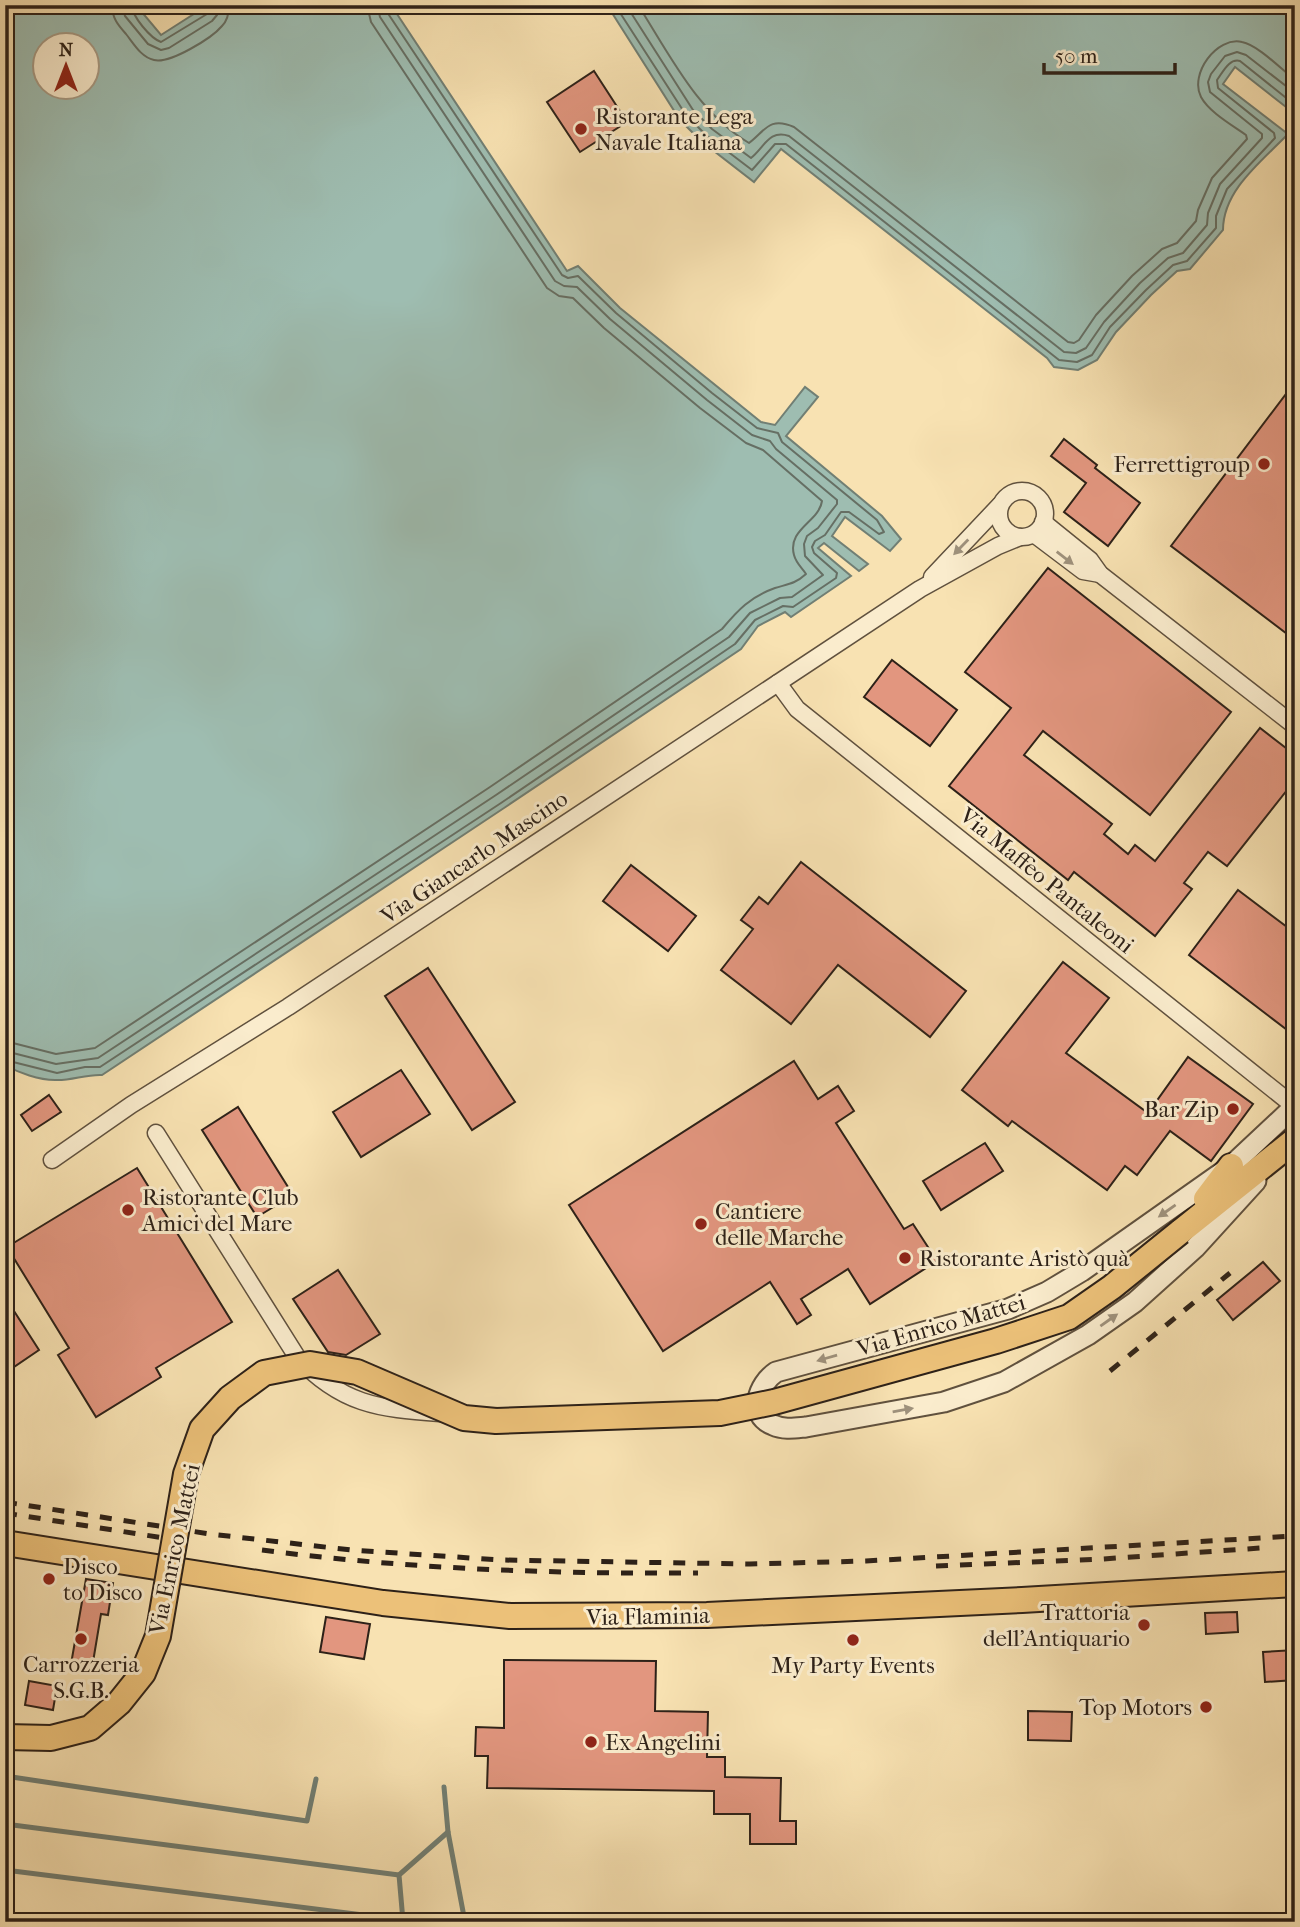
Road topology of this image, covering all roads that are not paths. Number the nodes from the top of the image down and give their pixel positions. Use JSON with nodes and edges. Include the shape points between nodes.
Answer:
{"nodes":[{"id":1,"x":1000,"y":505,"type":"junction"},
{"id":2,"x":1033,"y":531,"type":"junction"},
{"id":3,"x":920,"y":589,"type":"junction"},
{"id":4,"x":778,"y":683,"type":"junction"},
{"id":5,"x":1295,"y":726,"type":"edge"},
{"id":6,"x":1294,"y":1106,"type":"edge"},
{"id":7,"x":156,"y":1133,"type":"dead end"},
{"id":8,"x":1289,"y":1145,"type":"edge"},
{"id":9,"x":52,"y":1160,"type":"dead end"},
{"id":10,"x":1231,"y":1166,"type":"junction"},
{"id":11,"x":1180,"y":1232,"type":"junction"},
{"id":12,"x":757,"y":1405,"type":"junction"},
{"id":13,"x":5,"y":1543,"type":"edge"},
{"id":14,"x":1295,"y":1584,"type":"edge"},
{"id":15,"x":5,"y":1737,"type":"edge"}],
"edges":[{"from":1,"to":2,"type":"street","via":[[1000,522],[1012,535]]},
{"from":1,"to":2,"type":"street","name":"Via Giancarlo Mascino","via":[[1014,492],[1033,494],[1044,511]]},
{"from":1,"to":3,"type":"street","name":"Via Giancarlo Mascino","one_way":true},
{"from":2,"to":3,"type":"street","name":"Via Giancarlo Mascino"},
{"from":2,"to":5,"type":"street","via":[[1083,571],[1100,574]]},
{"from":3,"to":4,"type":"street","name":"Via Giancarlo Mascino"},
{"from":4,"to":6,"type":"street","name":"Via Maffeo Pantaleoni","via":[[797,709]]},
{"from":4,"to":9,"type":"street","name":"Via Giancarlo Mascino"},
{"from":6,"to":10,"type":"street","name":"Via Enrico Mattei"},
{"from":7,"to":12,"type":"street","via":[[297,1357],[335,1391],[380,1407],[443,1414]]},
{"from":8,"to":11,"type":"main road","name":"Via Enrico Mattei"},
{"from":12,"to":8,"type":"street","name":"Via Enrico Mattei","one_way":true,"via":[[765,1421],[774,1426],[806,1427],[944,1402],[1004,1382],[1088,1335],[1135,1302],[1213,1230]]},
{"from":10,"to":11,"type":"main road"},
{"from":10,"to":12,"type":"street","name":"Via Enrico Mattei","one_way":true,"via":[[1046,1292],[1009,1309],[776,1372],[765,1379]]},
{"from":11,"to":15,"type":"main road","name":"Via Enrico Mattei","bridge":true,"via":[[1069,1317],[996,1341],[720,1413],[496,1421],[464,1418],[357,1371],[310,1364],[264,1373],[230,1398],[202,1429],[186,1474],[158,1636],[143,1672],[90,1728],[51,1738]]},
{"from":13,"to":14,"type":"main road","name":"Via Flaminia","via":[[359,1600],[510,1616],[692,1616]]}]}
